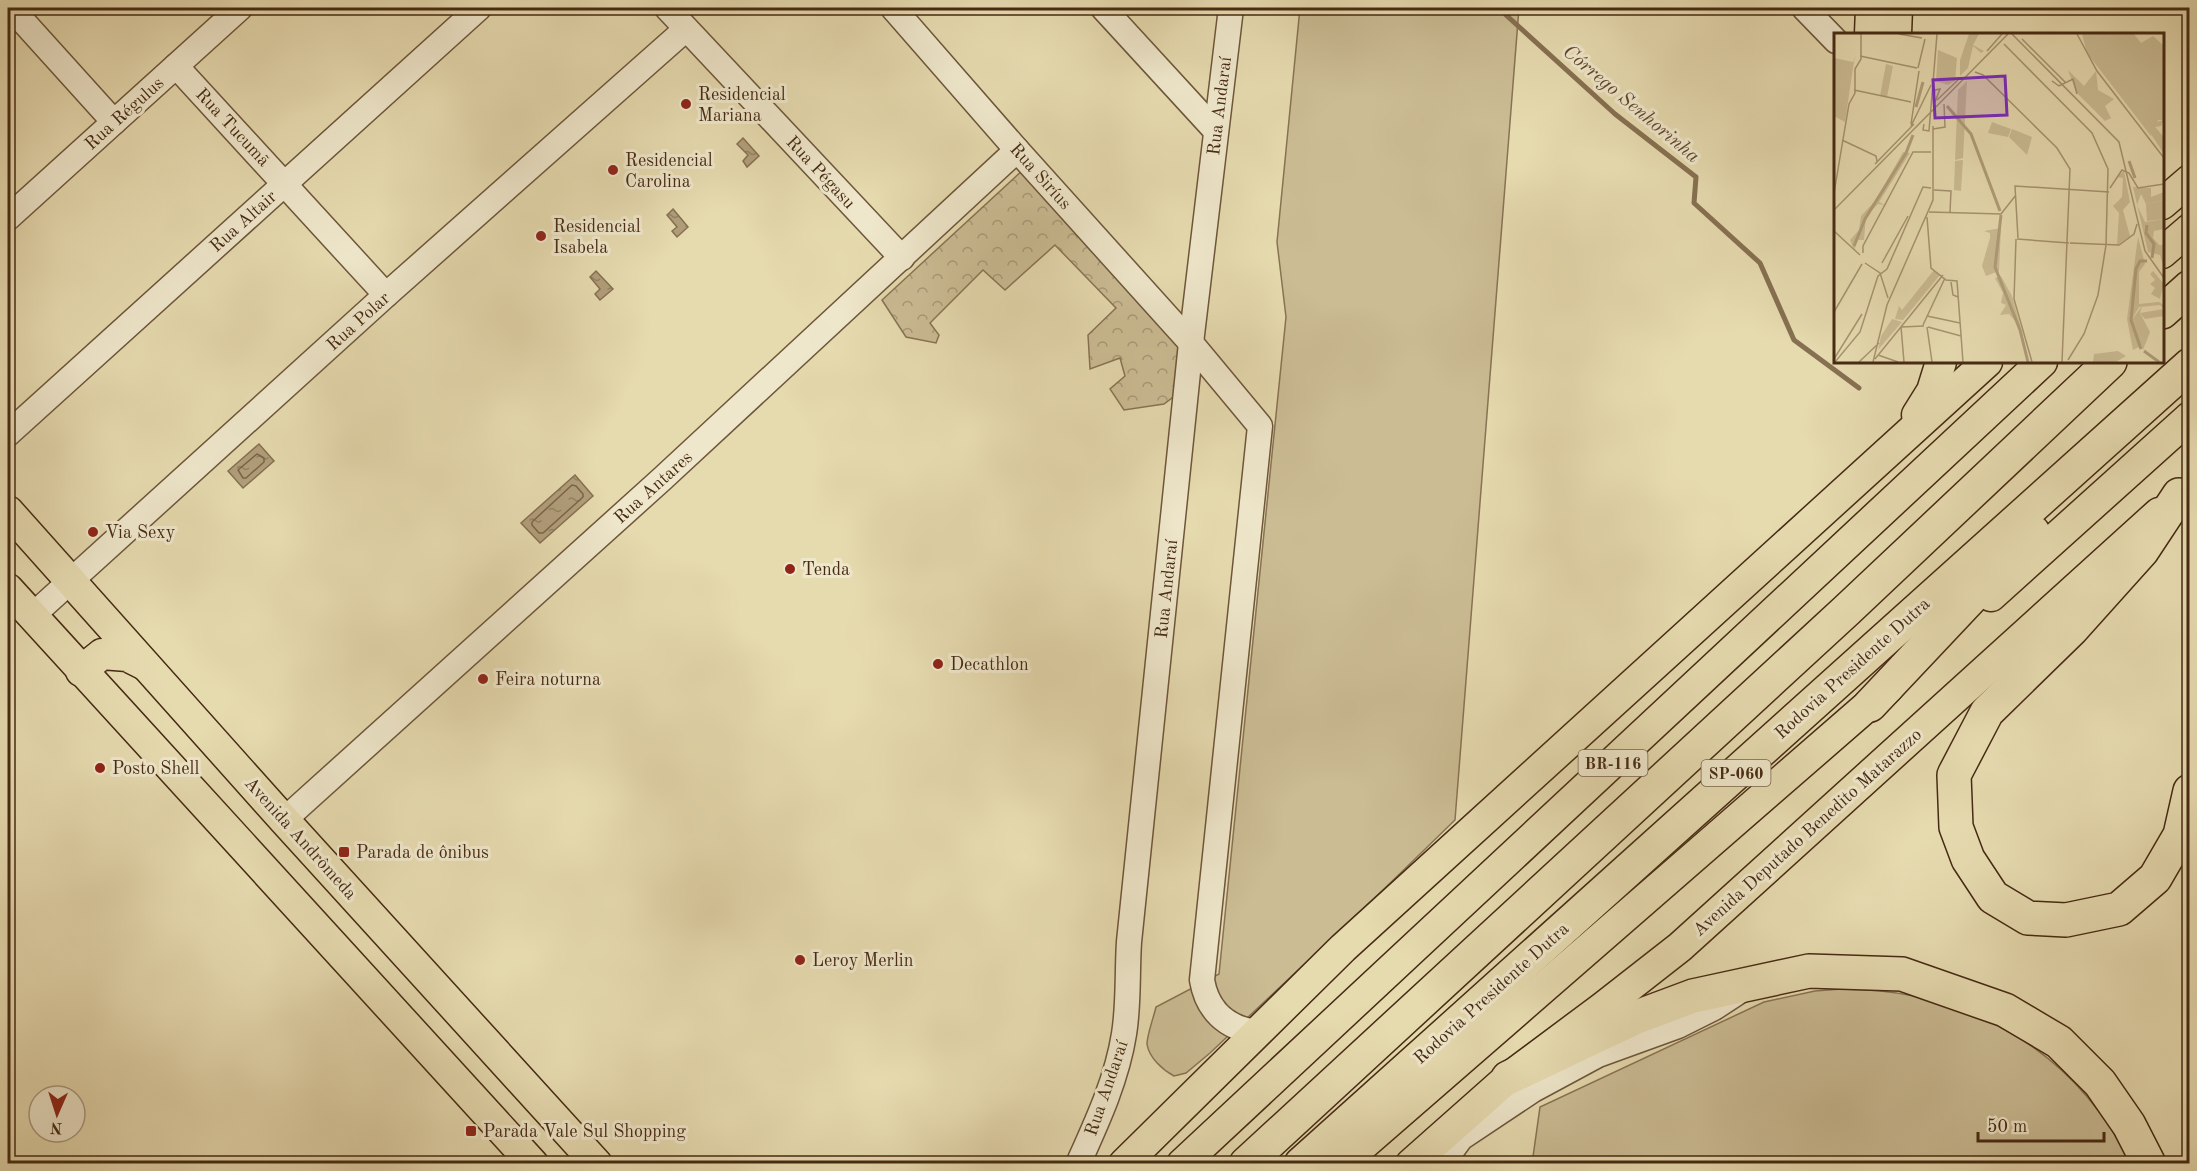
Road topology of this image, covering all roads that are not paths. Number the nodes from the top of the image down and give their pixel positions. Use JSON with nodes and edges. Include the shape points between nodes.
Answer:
{"nodes":[{"id":1,"x":11,"y":8,"type":"edge"},
{"id":2,"x":479,"y":8,"type":"edge"},
{"id":3,"x":667,"y":8,"type":"edge"},
{"id":4,"x":893,"y":8,"type":"edge"},
{"id":5,"x":1103,"y":8,"type":"edge"},
{"id":6,"x":1231,"y":8,"type":"edge"},
{"id":7,"x":1804,"y":8,"type":"edge"},
{"id":8,"x":1871,"y":8,"type":"edge"},
{"id":9,"x":1897,"y":8,"type":"edge"},
{"id":10,"x":230,"y":11,"type":"edge"},
{"id":11,"x":686,"y":29,"type":"junction"},
{"id":12,"x":1870,"y":33,"type":"edge"},
{"id":13,"x":1896,"y":33,"type":"edge"},
{"id":14,"x":1834,"y":39,"type":"edge"},
{"id":15,"x":176,"y":66,"type":"junction"},
{"id":16,"x":114,"y":122,"type":"junction"},
{"id":17,"x":1215,"y":130,"type":"junction"},
{"id":18,"x":1017,"y":150,"type":"junction"},
{"id":19,"x":2190,"y":180,"type":"edge"},
{"id":20,"x":285,"y":183,"type":"junction"},
{"id":21,"x":2164,"y":203,"type":"edge"},
{"id":22,"x":8,"y":218,"type":"edge"},
{"id":23,"x":2190,"y":229,"type":"edge"},
{"id":24,"x":2164,"y":252,"type":"edge"},
{"id":25,"x":902,"y":258,"type":"junction"},
{"id":26,"x":2190,"y":287,"type":"edge"},
{"id":27,"x":386,"y":295,"type":"junction"},
{"id":28,"x":2164,"y":311,"type":"edge"},
{"id":29,"x":1191,"y":343,"type":"junction"},
{"id":30,"x":1941,"y":363,"type":"edge"},
{"id":31,"x":1986,"y":363,"type":"edge"},
{"id":32,"x":2041,"y":363,"type":"edge"},
{"id":33,"x":2109,"y":363,"type":"edge"},
{"id":34,"x":2181,"y":374,"type":"edge"},
{"id":35,"x":2190,"y":417,"type":"edge"},
{"id":36,"x":8,"y":434,"type":"edge"},
{"id":37,"x":1900,"y":439,"type":"junction"},
{"id":38,"x":2184,"y":489,"type":"edge"},
{"id":39,"x":8,"y":511,"type":"edge"},
{"id":40,"x":70,"y":582,"type":"junction"},
{"id":41,"x":8,"y":589,"type":"edge"},
{"id":42,"x":32,"y":616,"type":"junction"},
{"id":43,"x":145,"y":666,"type":"junction"},
{"id":44,"x":81,"y":670,"type":"junction"},
{"id":45,"x":1870,"y":705,"type":"junction"},
{"id":46,"x":2190,"y":791,"type":"edge"},
{"id":47,"x":284,"y":820,"type":"junction"},
{"id":48,"x":1753,"y":982,"type":"junction"},
{"id":49,"x":1256,"y":1032,"type":"junction"},
{"id":50,"x":1508,"y":1078,"type":"junction"},
{"id":51,"x":533,"y":1164,"type":"edge"},
{"id":52,"x":597,"y":1164,"type":"edge"},
{"id":53,"x":1078,"y":1164,"type":"edge"},
{"id":54,"x":1124,"y":1164,"type":"edge"},
{"id":55,"x":1182,"y":1164,"type":"edge"},
{"id":56,"x":1246,"y":1164,"type":"edge"},
{"id":57,"x":1301,"y":1164,"type":"edge"},
{"id":58,"x":1341,"y":1164,"type":"edge"},
{"id":59,"x":1411,"y":1164,"type":"edge"},
{"id":60,"x":1442,"y":1164,"type":"edge"},
{"id":61,"x":2150,"y":1164,"type":"edge"}],
"edges":[{"from":1,"to":16,"type":"street"},
{"from":2,"to":20,"type":"street","name":"Rua Altair"},
{"from":3,"to":11,"type":"street","name":"Rua Pégasu"},
{"from":4,"to":18,"type":"street","name":"Rua Siríus"},
{"from":5,"to":17,"type":"street"},
{"from":6,"to":17,"type":"street","name":"Rua Andaraí"},
{"from":7,"to":14,"type":"street"},
{"from":8,"to":12,"type":"main road"},
{"from":9,"to":13,"type":"main road"},
{"from":10,"to":15,"type":"street","name":"Rua Régulus"},
{"from":11,"to":25,"type":"street","name":"Rua Pégasu"},
{"from":11,"to":27,"type":"street","name":"Rua Polar"},
{"from":15,"to":16,"type":"street","name":"Rua Régulus"},
{"from":15,"to":20,"type":"street","name":"Rua Tucumã"},
{"from":16,"to":22,"type":"street","name":"Rua Régulus"},
{"from":17,"to":29,"type":"street","name":"Rua Andaraí"},
{"from":18,"to":25,"type":"street","name":"Rua Antares"},
{"from":18,"to":29,"type":"street","name":"Rua Siríus"},
{"from":19,"to":21,"type":"main road"},
{"from":20,"to":27,"type":"street","name":"Rua Tucumã"},
{"from":20,"to":36,"type":"street","name":"Rua Altair"},
{"from":23,"to":24,"type":"main road"},
{"from":25,"to":47,"type":"street","name":"Rua Antares"},
{"from":26,"to":28,"type":"highway"},
{"from":27,"to":40,"type":"street","name":"Rua Polar"},
{"from":29,"to":49,"type":"street","name":"Rua Siríus","via":[[1260,426],[1202,980],[1207,1000],[1220,1017],[1236,1028]]},
{"from":29,"to":53,"type":"street","name":"Rua Andaraí","via":[[1129,942],[1124,1034],[1100,1114]]},
{"from":30,"to":37,"type":"main road","via":[[1932,391]]},
{"from":31,"to":37,"type":"main road"},
{"from":32,"to":55,"type":"main road","number":"BR-116"},
{"from":33,"to":56,"type":"highway","number":"SP-060"},
{"from":34,"to":45,"type":"highway"},
{"from":34,"to":57,"type":"highway","name":"Rodovia Presidente Dutra","number":"SP-060"},
{"from":35,"to":45,"type":"main road","name":"Rodovia Presidente Dutra"},
{"from":37,"to":49,"type":"main road"},
{"from":38,"to":46,"type":"highway","via":[[2142,551],[2072,629],[1988,712],[1954,775],[1956,827],[1968,859],[1993,897],[2028,918],[2066,920],[2119,909],[2155,878],[2180,835]]},
{"from":38,"to":50,"type":"main road","name":"Avenida Deputado Benedito Matarazzo","via":[[1680,947]]},
{"from":39,"to":40,"type":"main road","name":"Avenida Andrômeda"},
{"from":40,"to":42,"type":"street","name":"Rua Polar"},
{"from":40,"to":43,"type":"main road","name":"Avenida Andrômeda"},
{"from":41,"to":42,"type":"main road"},
{"from":42,"to":44,"type":"main road"},
{"from":43,"to":44,"type":"main road","via":[[127,656],[102,654]]},
{"from":43,"to":47,"type":"main road","name":"Avenida Andrômeda"},
{"from":44,"to":51,"type":"main road"},
{"from":45,"to":58,"type":"main road","name":"Rodovia Presidente Dutra"},
{"from":47,"to":52,"type":"main road","name":"Avenida Andrômeda"},
{"from":48,"to":50,"type":"highway","via":[[1693,996],[1634,1018]]},
{"from":48,"to":60,"type":"street","via":[[1678,1026],[1598,1055],[1533,1090],[1461,1138]]},
{"from":48,"to":61,"type":"highway","via":[[1809,971],[1902,974],[2005,1010],[2059,1042],[2100,1083]]},
{"from":49,"to":54,"type":"main road"},
{"from":50,"to":59,"type":"main road","name":"Avenida Deputado Benedito Matarazzo"}]}
